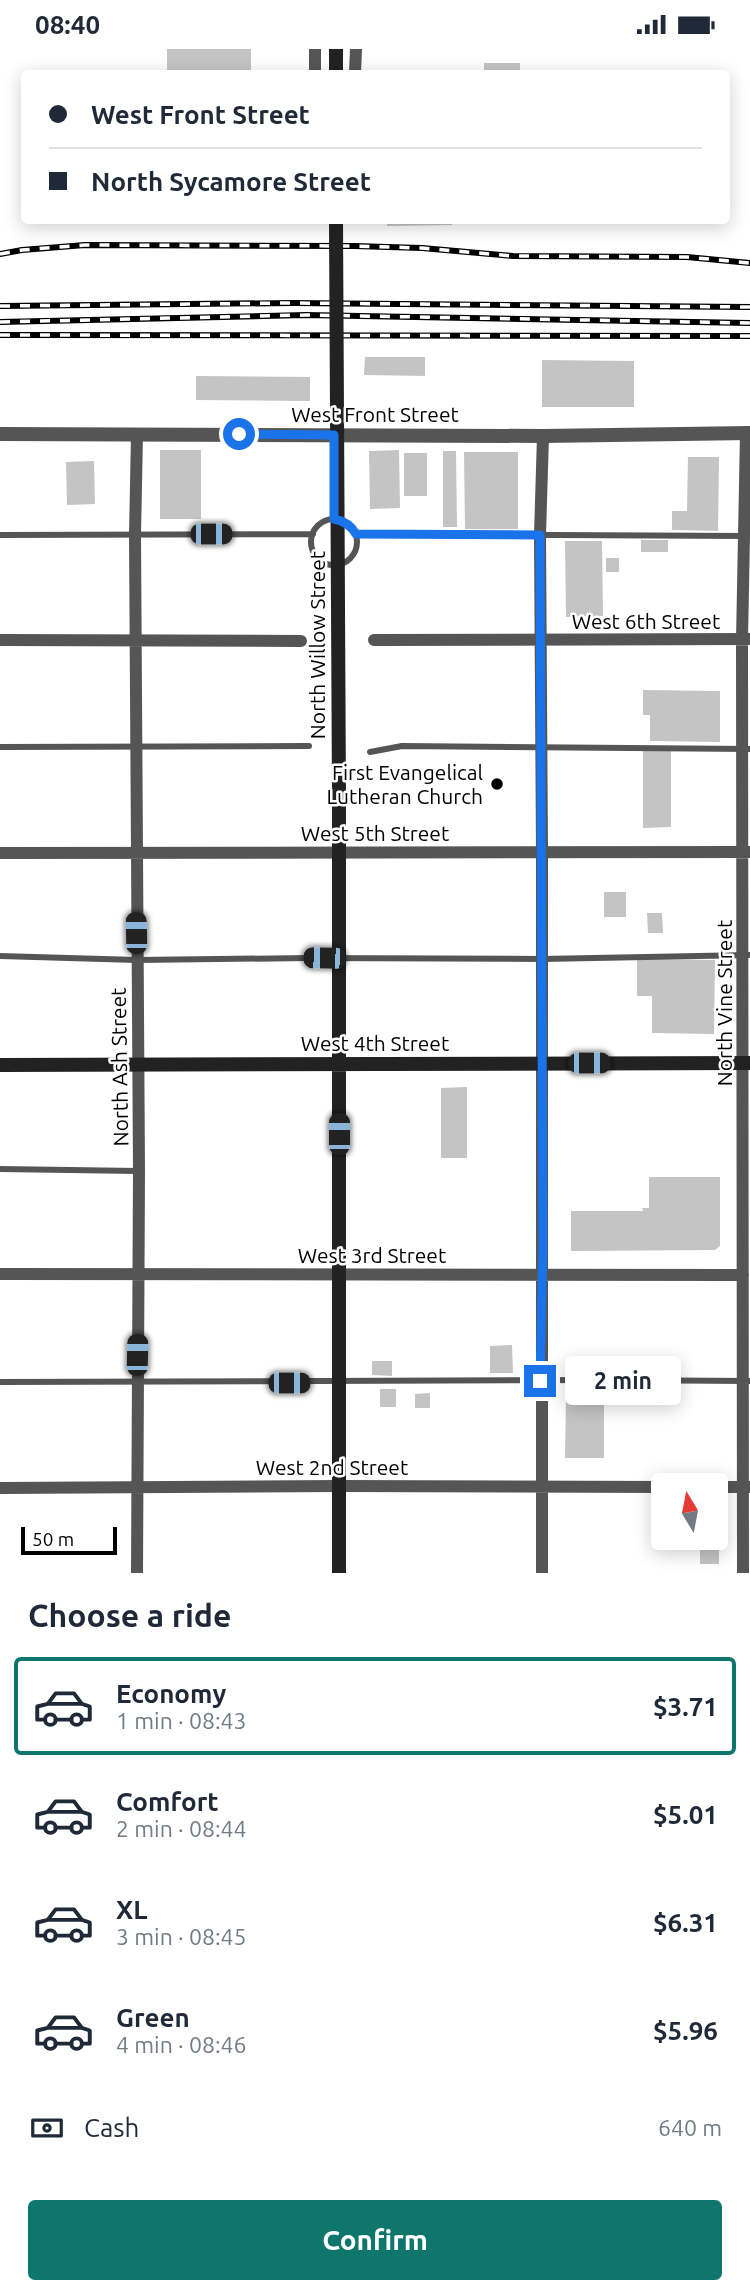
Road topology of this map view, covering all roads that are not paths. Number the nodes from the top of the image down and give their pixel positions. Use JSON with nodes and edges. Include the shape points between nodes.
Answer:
{"nodes":[{"id":1,"x":315,"y":49,"type":"edge"},
{"id":2,"x":336,"y":49,"type":"edge"},
{"id":3,"x":356,"y":49,"type":"edge"},
{"id":4,"x":315,"y":70,"type":"edge"},
{"id":5,"x":336,"y":70,"type":"edge"},
{"id":6,"x":355,"y":70,"type":"edge"},
{"id":7,"x":337,"y":224,"type":"edge"},
{"id":8,"x":748,"y":433,"type":"edge"},
{"id":9,"x":0,"y":434,"type":"edge"},
{"id":10,"x":137,"y":434,"type":"junction"},
{"id":11,"x":334,"y":435,"type":"junction"},
{"id":12,"x":542,"y":436,"type":"junction"},
{"id":13,"x":334,"y":519,"type":"junction"},
{"id":14,"x":313,"y":534,"type":"junction"},
{"id":15,"x":356,"y":534,"type":"junction"},
{"id":16,"x":0,"y":535,"type":"edge"},
{"id":17,"x":135,"y":535,"type":"junction"},
{"id":18,"x":540,"y":535,"type":"junction"},
{"id":19,"x":747,"y":536,"type":"edge"},
{"id":20,"x":746,"y":639,"type":"edge"},
{"id":21,"x":0,"y":640,"type":"edge"},
{"id":22,"x":136,"y":640,"type":"junction"},
{"id":23,"x":374,"y":640,"type":"dead end"},
{"id":24,"x":301,"y":641,"type":"dead end"},
{"id":25,"x":540,"y":641,"type":"junction"},
{"id":26,"x":309,"y":746,"type":"dead end"},
{"id":27,"x":541,"y":746,"type":"junction"},
{"id":28,"x":0,"y":747,"type":"edge"},
{"id":29,"x":136,"y":747,"type":"junction"},
{"id":30,"x":746,"y":749,"type":"edge"},
{"id":31,"x":370,"y":752,"type":"dead end"},
{"id":32,"x":136,"y":852,"type":"junction"},
{"id":33,"x":542,"y":852,"type":"junction"},
{"id":34,"x":746,"y":852,"type":"edge"},
{"id":35,"x":0,"y":853,"type":"edge"},
{"id":36,"x":340,"y":853,"type":"junction"},
{"id":37,"x":746,"y":955,"type":"edge"},
{"id":38,"x":0,"y":956,"type":"edge"},
{"id":39,"x":339,"y":958,"type":"junction"},
{"id":40,"x":542,"y":959,"type":"junction"},
{"id":41,"x":137,"y":960,"type":"junction"},
{"id":42,"x":542,"y":1063,"type":"junction"},
{"id":43,"x":747,"y":1063,"type":"edge"},
{"id":44,"x":339,"y":1064,"type":"junction"},
{"id":45,"x":0,"y":1065,"type":"edge"},
{"id":46,"x":138,"y":1065,"type":"junction"},
{"id":47,"x":747,"y":1164,"type":"edge"},
{"id":48,"x":0,"y":1169,"type":"edge"},
{"id":49,"x":139,"y":1171,"type":"junction"},
{"id":50,"x":0,"y":1274,"type":"edge"},
{"id":51,"x":138,"y":1274,"type":"junction"},
{"id":52,"x":339,"y":1275,"type":"junction"},
{"id":53,"x":543,"y":1275,"type":"junction"},
{"id":54,"x":743,"y":1275,"type":"junction"},
{"id":55,"x":540,"y":1381,"type":"junction"},
{"id":56,"x":746,"y":1381,"type":"edge"},
{"id":57,"x":0,"y":1382,"type":"edge"},
{"id":58,"x":137,"y":1383,"type":"junction"},
{"id":59,"x":339,"y":1383,"type":"junction"},
{"id":60,"x":339,"y":1486,"type":"junction"},
{"id":61,"x":137,"y":1487,"type":"junction"},
{"id":62,"x":540,"y":1487,"type":"junction"},
{"id":63,"x":651,"y":1487,"type":"edge"},
{"id":64,"x":728,"y":1487,"type":"edge"},
{"id":65,"x":746,"y":1487,"type":"edge"},
{"id":66,"x":0,"y":1488,"type":"edge"},
{"id":67,"x":137,"y":1573,"type":"edge"},
{"id":68,"x":339,"y":1573,"type":"edge"},
{"id":69,"x":542,"y":1573,"type":"edge"},
{"id":70,"x":743,"y":1573,"type":"edge"}],
"edges":[{"from":1,"to":4,"type":"street"},
{"from":2,"to":5,"type":"main road"},
{"from":3,"to":6,"type":"street"},
{"from":7,"to":36,"type":"main road","name":"North Willow Street","bridge":true},
{"from":8,"to":12,"type":"street","name":"West Front Street"},
{"from":8,"to":19,"type":"street","name":"North Vine Street"},
{"from":9,"to":10,"type":"street","name":"West Front Street"},
{"from":10,"to":11,"type":"street","name":"West Front Street"},
{"from":10,"to":17,"type":"street","name":"North Ash Street"},
{"from":11,"to":12,"type":"street","name":"West Front Street"},
{"from":11,"to":13,"type":"street"},
{"from":12,"to":18,"type":"street"},
{"from":13,"to":14,"type":"lane","via":[[325,521]]},
{"from":13,"to":15,"type":"lane"},
{"from":14,"to":15,"type":"lane","via":[[311,544],[317,557],[338,565],[352,557]]},
{"from":14,"to":17,"type":"lane"},
{"from":15,"to":18,"type":"lane"},
{"from":16,"to":17,"type":"lane"},
{"from":17,"to":22,"type":"street","name":"North Ash Street"},
{"from":18,"to":19,"type":"lane"},
{"from":18,"to":25,"type":"street"},
{"from":19,"to":20,"type":"street","name":"North Vine Street"},
{"from":20,"to":25,"type":"street","name":"West 6th Street"},
{"from":20,"to":30,"type":"street","name":"North Vine Street"},
{"from":21,"to":22,"type":"street"},
{"from":22,"to":24,"type":"street"},
{"from":22,"to":29,"type":"street","name":"North Ash Street"},
{"from":23,"to":25,"type":"street","name":"West 6th Street"},
{"from":25,"to":27,"type":"street"},
{"from":26,"to":29,"type":"lane"},
{"from":27,"to":30,"type":"lane"},
{"from":27,"to":31,"type":"lane","via":[[402,746]]},
{"from":27,"to":33,"type":"street"},
{"from":28,"to":29,"type":"lane"},
{"from":29,"to":32,"type":"street","name":"North Ash Street"},
{"from":30,"to":34,"type":"street","name":"North Vine Street"},
{"from":32,"to":35,"type":"street","name":"West 5th Street"},
{"from":32,"to":36,"type":"street","name":"West 5th Street"},
{"from":32,"to":41,"type":"street","name":"North Ash Street"},
{"from":33,"to":34,"type":"street","name":"West 5th Street"},
{"from":33,"to":36,"type":"street","name":"West 5th Street"},
{"from":33,"to":40,"type":"street"},
{"from":34,"to":37,"type":"street","name":"North Vine Street"},
{"from":36,"to":39,"type":"main road","name":"North Willow Street"},
{"from":37,"to":40,"type":"lane"},
{"from":37,"to":43,"type":"street","name":"North Vine Street"},
{"from":38,"to":41,"type":"lane"},
{"from":39,"to":40,"type":"lane"},
{"from":39,"to":41,"type":"lane"},
{"from":39,"to":44,"type":"main road","name":"North Willow Street"},
{"from":40,"to":42,"type":"street"},
{"from":41,"to":46,"type":"street","name":"North Ash Street"},
{"from":42,"to":43,"type":"main road","name":"West 4th Street"},
{"from":42,"to":44,"type":"main road","name":"West 4th Street"},
{"from":42,"to":53,"type":"street"},
{"from":43,"to":47,"type":"street","name":"North Vine Street"},
{"from":44,"to":46,"type":"main road","name":"West 4th Street"},
{"from":44,"to":52,"type":"main road","name":"North Willow Street"},
{"from":45,"to":46,"type":"main road","name":"West 4th Street"},
{"from":46,"to":49,"type":"street","name":"North Ash Street"},
{"from":47,"to":54,"type":"street","name":"North Vine Street"},
{"from":48,"to":49,"type":"lane"},
{"from":49,"to":51,"type":"street","name":"North Ash Street"},
{"from":50,"to":51,"type":"street","name":"West 3rd Street"},
{"from":51,"to":52,"type":"street","name":"West 3rd Street"},
{"from":51,"to":58,"type":"street","name":"North Ash Street"},
{"from":52,"to":53,"type":"street","name":"West 3rd Street"},
{"from":52,"to":59,"type":"main road","name":"North Willow Street"},
{"from":53,"to":54,"type":"street","name":"West 3rd Street"},
{"from":53,"to":55,"type":"street"},
{"from":54,"to":56,"type":"street","name":"North Vine Street"},
{"from":55,"to":56,"type":"lane"},
{"from":55,"to":59,"type":"lane"},
{"from":55,"to":62,"type":"street"},
{"from":56,"to":65,"type":"street","name":"North Vine Street"},
{"from":57,"to":58,"type":"lane"},
{"from":58,"to":59,"type":"lane"},
{"from":58,"to":61,"type":"street","name":"North Ash Street"},
{"from":59,"to":60,"type":"main road","name":"North Willow Street"},
{"from":60,"to":61,"type":"street","name":"West 2nd Street"},
{"from":60,"to":62,"type":"street","name":"West 2nd Street"},
{"from":60,"to":68,"type":"main road","name":"North Willow Street"},
{"from":61,"to":66,"type":"street","name":"West 2nd Street"},
{"from":61,"to":67,"type":"street","name":"North Ash Street"},
{"from":62,"to":63,"type":"street","name":"West 2nd Street"},
{"from":62,"to":69,"type":"street"},
{"from":64,"to":65,"type":"street"},
{"from":65,"to":70,"type":"street","name":"North Vine Street"}]}
